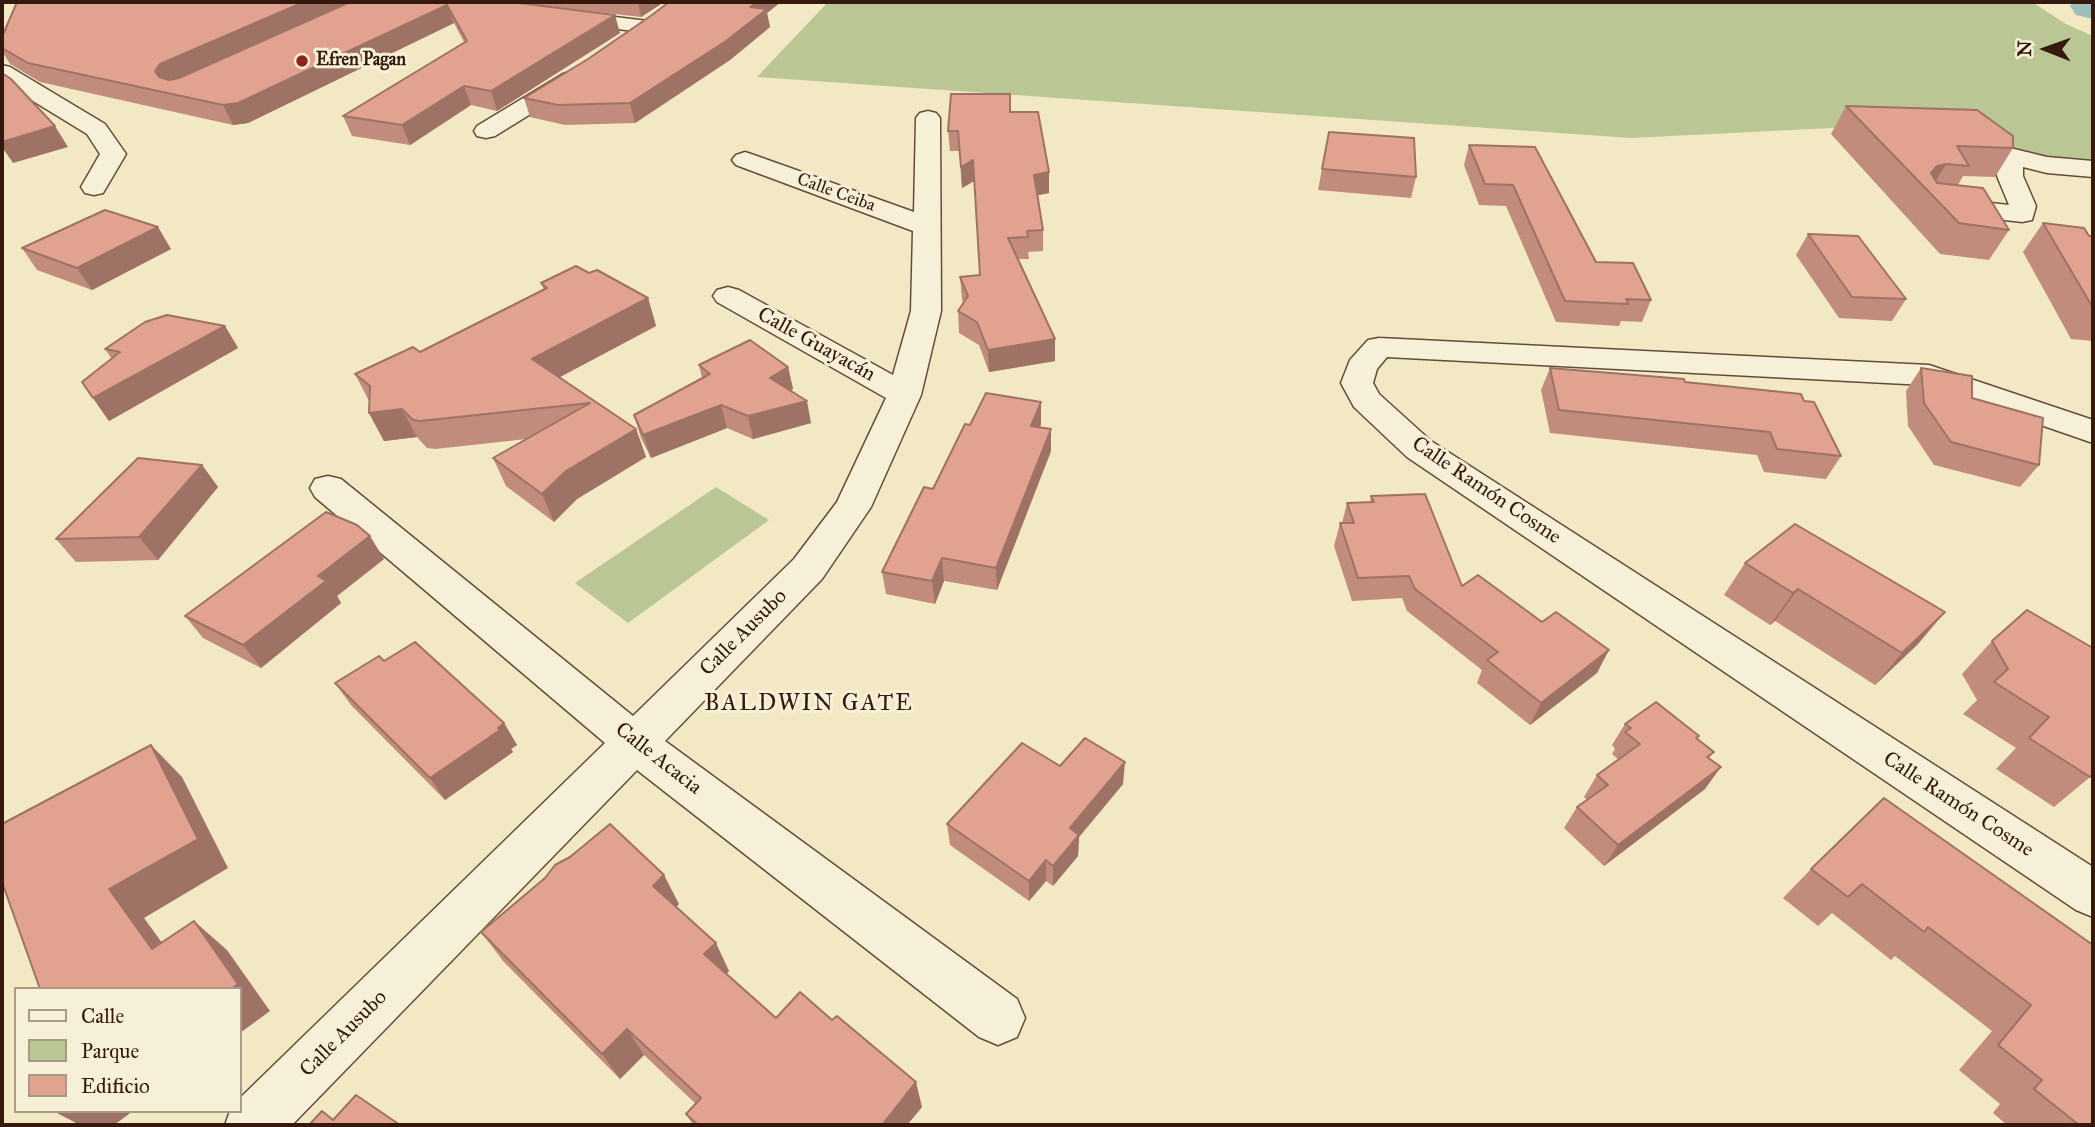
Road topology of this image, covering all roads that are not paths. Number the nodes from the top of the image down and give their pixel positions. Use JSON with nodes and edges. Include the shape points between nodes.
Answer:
{"nodes":[{"id":1,"x":670,"y":10,"type":"edge"},
{"id":2,"x":540,"y":14,"type":"edge"},
{"id":3,"x":648,"y":27,"type":"junction"},
{"id":4,"x":616,"y":49,"type":"edge"},
{"id":5,"x":584,"y":71,"type":"edge"},
{"id":6,"x":2,"y":72,"type":"edge"},
{"id":7,"x":928,"y":118,"type":"dead end"},
{"id":8,"x":486,"y":131,"type":"dead end"},
{"id":9,"x":745,"y":160,"type":"dead end"},
{"id":10,"x":2093,"y":169,"type":"edge"},
{"id":11,"x":94,"y":187,"type":"dead end"},
{"id":12,"x":1929,"y":204,"type":"edge"},
{"id":13,"x":926,"y":226,"type":"junction"},
{"id":14,"x":728,"y":296,"type":"dead end"},
{"id":15,"x":904,"y":395,"type":"junction"},
{"id":16,"x":2093,"y":432,"type":"edge"},
{"id":17,"x":328,"y":488,"type":"dead end"},
{"id":18,"x":635,"y":743,"type":"junction"},
{"id":19,"x":2093,"y":894,"type":"edge"},
{"id":20,"x":998,"y":1018,"type":"dead end"},
{"id":21,"x":253,"y":1125,"type":"edge"}],
"edges":[{"from":1,"to":3,"type":"street"},
{"from":2,"to":3,"type":"street"},
{"from":3,"to":4,"type":"street"},
{"from":5,"to":8,"type":"street"},
{"from":6,"to":11,"type":"street","via":[[96,129],[113,154]]},
{"from":7,"to":13,"type":"street","name":"Calle Ausubo"},
{"from":9,"to":13,"type":"street","name":"Calle Ceiba"},
{"from":10,"to":12,"type":"street","via":[[2010,156],[2010,176],[2032,219]]},
{"from":13,"to":15,"type":"street","name":"Calle Ausubo","via":[[926,311]]},
{"from":14,"to":15,"type":"street","name":"Calle Guayacán"},
{"from":15,"to":18,"type":"street","name":"Calle Ausubo","via":[[853,507],[808,569]]},
{"from":16,"to":19,"type":"street","name":"Calle Ramón Cosme","via":[[1929,375],[1379,347],[1361,367],[1357,383],[1366,400],[1419,449]]},
{"from":17,"to":18,"type":"street","name":"Calle Acacia"},
{"from":18,"to":20,"type":"street","name":"Calle Acacia"},
{"from":18,"to":21,"type":"street","name":"Calle Ausubo"}]}
